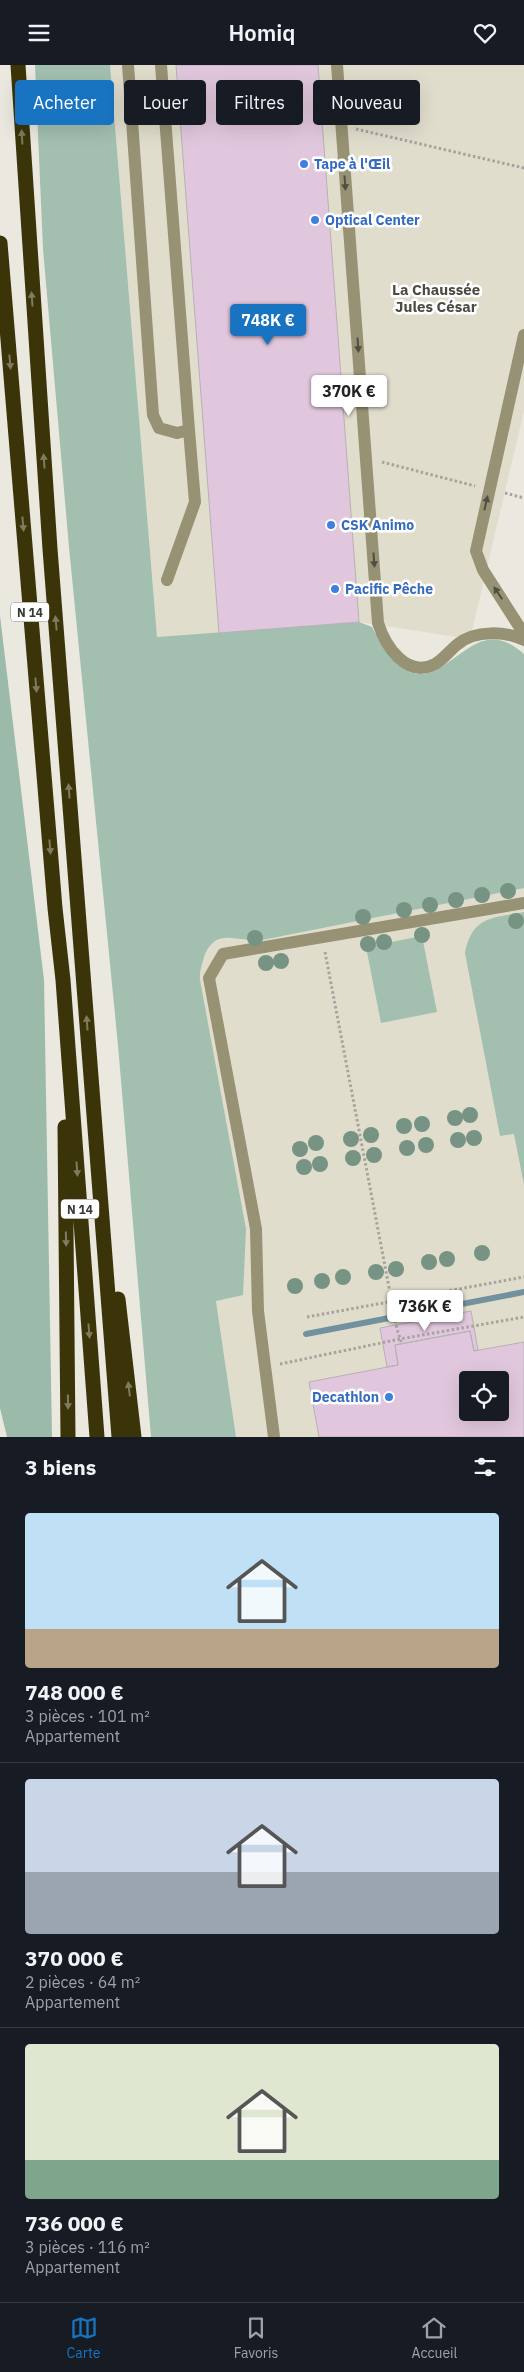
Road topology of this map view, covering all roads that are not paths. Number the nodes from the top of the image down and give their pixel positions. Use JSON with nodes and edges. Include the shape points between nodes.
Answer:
{"nodes":[{"id":1,"x":18,"y":65,"type":"edge"},
{"id":2,"x":128,"y":65,"type":"edge"},
{"id":3,"x":162,"y":65,"type":"edge"},
{"id":4,"x":336,"y":65,"type":"edge"},
{"id":5,"x":0,"y":243,"type":"edge"},
{"id":6,"x":524,"y":335,"type":"edge"},
{"id":7,"x":189,"y":431,"type":"junction"},
{"id":8,"x":167,"y":580,"type":"dead end"},
{"id":9,"x":524,"y":634,"type":"edge"},
{"id":10,"x":524,"y":640,"type":"edge"},
{"id":11,"x":524,"y":903,"type":"edge"},
{"id":12,"x":63,"y":980,"type":"junction"},
{"id":13,"x":91,"y":1071,"type":"junction"},
{"id":14,"x":68,"y":1437,"type":"edge"},
{"id":15,"x":97,"y":1437,"type":"edge"},
{"id":16,"x":119,"y":1437,"type":"edge"},
{"id":17,"x":134,"y":1437,"type":"edge"},
{"id":18,"x":274,"y":1437,"type":"edge"}],
"edges":[{"from":13,"to":1,"type":"highway","number":"N 14","one_way":true,"via":[[49,529]]},
{"from":2,"to":7,"type":"street","via":[[153,415],[159,428],[177,433]]},
{"from":3,"to":7,"type":"street"},
{"from":4,"to":10,"type":"street","one_way":true,"via":[[378,623],[393,654],[408,664],[421,667],[436,663],[460,642],[475,637],[494,634]]},
{"from":5,"to":12,"type":"highway","number":"N 14","one_way":true},
{"from":9,"to":6,"type":"street","one_way":true,"via":[[483,570],[476,551]]},
{"from":7,"to":8,"type":"street","via":[[195,502]]},
{"from":11,"to":18,"type":"street","via":[[223,954],[209,978],[256,1229],[258,1311]]},
{"from":12,"to":14,"type":"highway","one_way":true},
{"from":12,"to":15,"type":"highway","number":"N 14","one_way":true},
{"from":13,"to":16,"type":"highway","number":"N 14"},
{"from":17,"to":13,"type":"highway","one_way":true}]}
